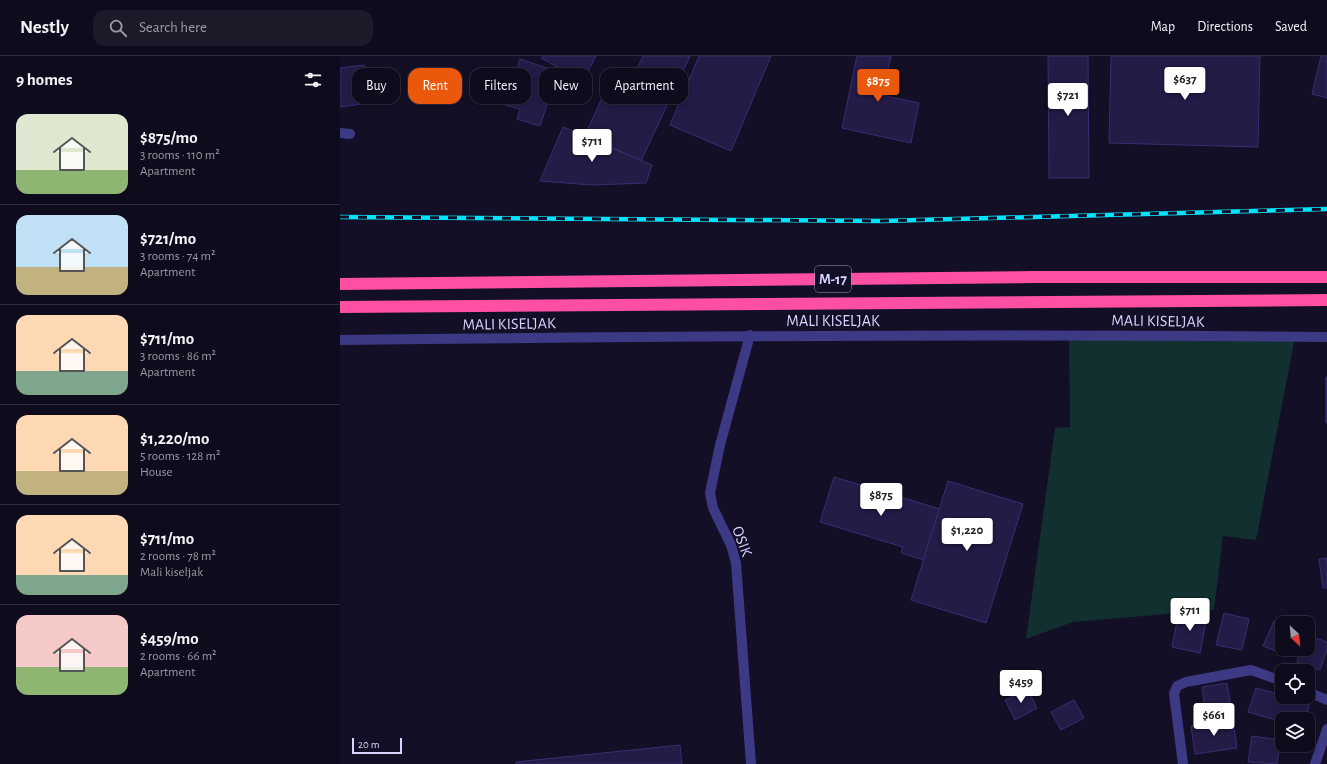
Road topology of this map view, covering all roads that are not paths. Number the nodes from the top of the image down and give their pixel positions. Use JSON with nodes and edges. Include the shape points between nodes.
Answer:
{"nodes":[{"id":1,"x":1327,"y":277,"type":"edge"},
{"id":2,"x":340,"y":284,"type":"edge"},
{"id":3,"x":1327,"y":300,"type":"edge"},
{"id":4,"x":340,"y":307,"type":"edge"},
{"id":5,"x":750,"y":335,"type":"junction"},
{"id":6,"x":1327,"y":337,"type":"edge"},
{"id":7,"x":340,"y":340,"type":"edge"},
{"id":8,"x":1275,"y":679,"type":"edge"},
{"id":9,"x":1315,"y":695,"type":"edge"},
{"id":10,"x":1327,"y":700,"type":"edge"},
{"id":11,"x":1327,"y":728,"type":"edge"},
{"id":12,"x":751,"y":764,"type":"edge"},
{"id":13,"x":1183,"y":764,"type":"edge"},
{"id":14,"x":1315,"y":764,"type":"edge"}],
"edges":[{"from":1,"to":2,"type":"highway","number":"M-17","via":[[1034,277]]},
{"from":3,"to":4,"type":"highway","number":"M-17"},
{"from":5,"to":6,"type":"street","name":"MALI KISELJAK"},
{"from":5,"to":7,"type":"street","name":"MALI KISELJAK"},
{"from":5,"to":12,"type":"street","name":"OSIK","via":[[720,444],[710,493],[713,508],[731,545],[736,562]]},
{"from":8,"to":13,"type":"street","via":[[1251,670],[1186,682],[1177,686],[1174,694]]},
{"from":9,"to":10,"type":"street"},
{"from":11,"to":14,"type":"street"}]}
